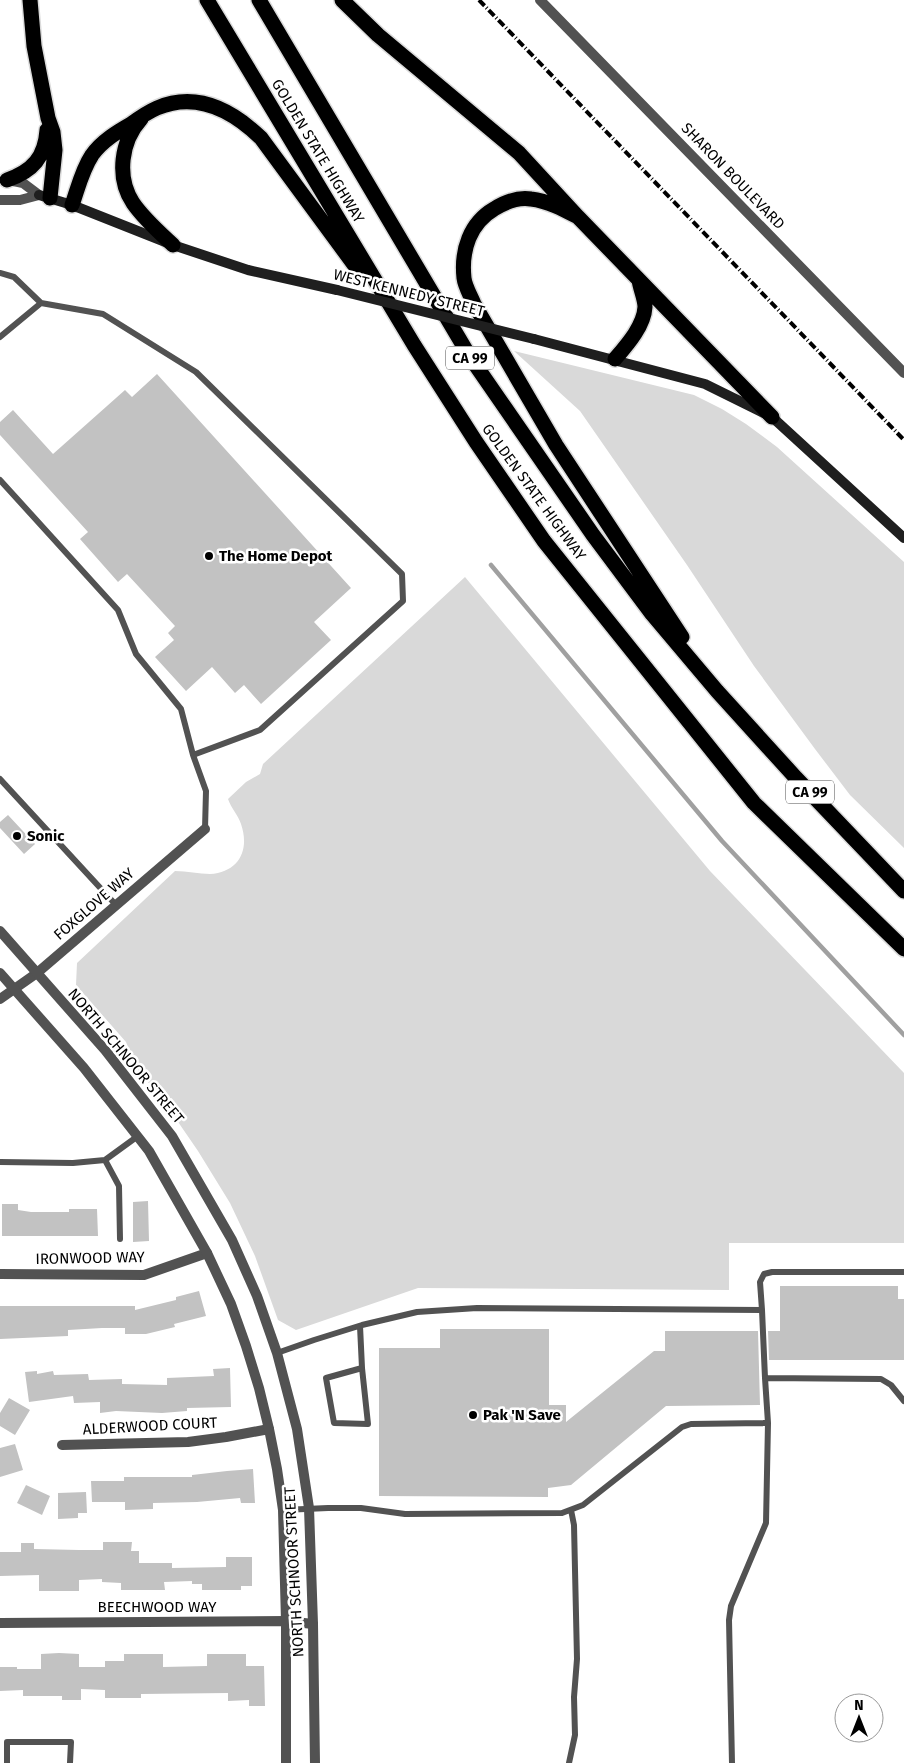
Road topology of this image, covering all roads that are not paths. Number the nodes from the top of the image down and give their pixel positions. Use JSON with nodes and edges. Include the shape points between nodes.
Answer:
{"nodes":[{"id":1,"x":30,"y":0,"type":"edge"},
{"id":2,"x":207,"y":0,"type":"edge"},
{"id":3,"x":259,"y":0,"type":"edge"},
{"id":4,"x":342,"y":0,"type":"edge"},
{"id":5,"x":540,"y":0,"type":"edge"},
{"id":6,"x":144,"y":116,"type":"junction"},
{"id":7,"x":48,"y":118,"type":"junction"},
{"id":8,"x":4,"y":180,"type":"edge"},
{"id":9,"x":44,"y":196,"type":"junction"},
{"id":10,"x":0,"y":200,"type":"edge"},
{"id":11,"x":72,"y":204,"type":"junction"},
{"id":12,"x":578,"y":217,"type":"junction"},
{"id":13,"x":173,"y":245,"type":"junction"},
{"id":14,"x":0,"y":273,"type":"edge"},
{"id":15,"x":638,"y":278,"type":"junction"},
{"id":16,"x":41,"y":303,"type":"junction"},
{"id":17,"x":0,"y":337,"type":"edge"},
{"id":18,"x":414,"y":345,"type":"junction"},
{"id":19,"x":615,"y":358,"type":"junction"},
{"id":20,"x":904,"y":373,"type":"edge"},
{"id":21,"x":772,"y":417,"type":"junction"},
{"id":22,"x":0,"y":480,"type":"edge"},
{"id":23,"x":904,"y":538,"type":"edge"},
{"id":24,"x":717,"y":691,"type":"junction"},
{"id":25,"x":193,"y":755,"type":"junction"},
{"id":26,"x":0,"y":779,"type":"edge"},
{"id":27,"x":205,"y":829,"type":"joint"},
{"id":28,"x":904,"y":891,"type":"edge"},
{"id":29,"x":116,"y":905,"type":"junction"},
{"id":30,"x":0,"y":931,"type":"edge"},
{"id":31,"x":904,"y":949,"type":"edge"},
{"id":32,"x":0,"y":973,"type":"edge"},
{"id":33,"x":37,"y":974,"type":"junction"},
{"id":34,"x":14,"y":990,"type":"junction"},
{"id":35,"x":0,"y":999,"type":"edge"},
{"id":36,"x":138,"y":1136,"type":"junction"},
{"id":37,"x":105,"y":1160,"type":"junction"},
{"id":38,"x":0,"y":1162,"type":"edge"},
{"id":39,"x":120,"y":1239,"type":"dead end"},
{"id":40,"x":207,"y":1252,"type":"junction"},
{"id":41,"x":904,"y":1272,"type":"edge"},
{"id":42,"x":0,"y":1274,"type":"edge"},
{"id":43,"x":762,"y":1310,"type":"junction"},
{"id":44,"x":360,"y":1326,"type":"junction"},
{"id":45,"x":277,"y":1353,"type":"junction"},
{"id":46,"x":362,"y":1368,"type":"junction"},
{"id":47,"x":765,"y":1378,"type":"junction"},
{"id":48,"x":904,"y":1401,"type":"edge"},
{"id":49,"x":768,"y":1423,"type":"junction"},
{"id":50,"x":269,"y":1429,"type":"junction"},
{"id":51,"x":62,"y":1445,"type":"dead end"},
{"id":52,"x":309,"y":1508,"type":"junction"},
{"id":53,"x":282,"y":1510,"type":"junction"},
{"id":54,"x":570,"y":1510,"type":"junction"},
{"id":55,"x":286,"y":1621,"type":"junction"},
{"id":56,"x":0,"y":1624,"type":"edge"},
{"id":57,"x":313,"y":1624,"type":"junction"},
{"id":58,"x":7,"y":1763,"type":"edge"},
{"id":59,"x":70,"y":1763,"type":"edge"},
{"id":60,"x":286,"y":1763,"type":"edge"},
{"id":61,"x":315,"y":1763,"type":"edge"},
{"id":62,"x":569,"y":1763,"type":"edge"},
{"id":63,"x":732,"y":1763,"type":"edge"}],
"edges":[{"from":1,"to":7,"type":"highway","via":[[34,46]]},
{"from":2,"to":18,"type":"highway","name":"GOLDEN STATE HIGHWAY","number":"CA 99"},
{"from":3,"to":24,"type":"highway","name":"GOLDEN STATE HIGHWAY","number":"CA 99","via":[[470,357],[593,536],[652,614]]},
{"from":4,"to":12,"type":"highway","via":[[378,35],[519,153]]},
{"from":5,"to":20,"type":"street","name":"SHARON BOULEVARD"},
{"from":6,"to":11,"type":"highway","via":[[116,132],[92,155]]},
{"from":6,"to":13,"type":"highway","via":[[133,128],[124,152],[122,170],[132,201]]},
{"from":6,"to":18,"type":"highway","via":[[173,103],[192,102],[211,104],[246,124],[261,138]]},
{"from":7,"to":8,"type":"highway","via":[[46,145],[40,158],[21,175]]},
{"from":7,"to":9,"type":"highway","via":[[55,150]]},
{"from":8,"to":9,"type":"street","name":"WEST KENNEDY STREET","via":[[23,183]]},
{"from":9,"to":10,"type":"street","name":"WEST KENNEDY STREET"},
{"from":9,"to":11,"type":"main road","name":"WEST KENNEDY STREET"},
{"from":11,"to":13,"type":"main road","name":"WEST KENNEDY STREET"},
{"from":12,"to":15,"type":"highway"},
{"from":12,"to":24,"type":"highway","via":[[529,198],[506,202],[484,215],[470,232],[464,253],[464,280],[474,304],[556,445]]},
{"from":13,"to":19,"type":"main road","name":"WEST KENNEDY STREET","bridge":true,"via":[[248,270]]},
{"from":14,"to":16,"type":"lane","via":[[14,277]]},
{"from":15,"to":19,"type":"highway","via":[[645,307],[640,324]]},
{"from":15,"to":21,"type":"highway"},
{"from":16,"to":17,"type":"lane"},
{"from":16,"to":25,"type":"lane","via":[[103,314],[196,372],[402,574],[403,601],[260,730]]},
{"from":18,"to":31,"type":"highway","name":"GOLDEN STATE HIGHWAY","number":"CA 99","via":[[544,540],[754,803]]},
{"from":19,"to":21,"type":"main road","name":"WEST KENNEDY STREET","via":[[705,384]]},
{"from":21,"to":23,"type":"main road","name":"WEST KENNEDY STREET"},
{"from":22,"to":25,"type":"lane","via":[[118,610],[136,654],[181,709]]},
{"from":24,"to":28,"type":"highway","name":"GOLDEN STATE HIGHWAY","number":"CA 99"},
{"from":25,"to":27,"type":"lane","via":[[206,791]]},
{"from":26,"to":29,"type":"lane"},
{"from":27,"to":29,"type":"street","name":"FOXGLOVE WAY"},
{"from":29,"to":33,"type":"street","name":"FOXGLOVE WAY"},
{"from":30,"to":33,"type":"street","name":"NORTH SCHNOOR STREET"},
{"from":32,"to":34,"type":"street","name":"NORTH SCHNOOR STREET"},
{"from":33,"to":34,"type":"street","name":"FOXGLOVE WAY"},
{"from":33,"to":45,"type":"street","name":"NORTH SCHNOOR STREET","via":[[106,1050],[172,1136],[232,1240],[257,1296]]},
{"from":34,"to":35,"type":"street","name":"FOXGLOVE WAY"},
{"from":34,"to":36,"type":"street","name":"NORTH SCHNOOR STREET","via":[[84,1068]]},
{"from":36,"to":37,"type":"lane"},
{"from":36,"to":40,"type":"street","name":"NORTH SCHNOOR STREET"},
{"from":37,"to":38,"type":"lane"},
{"from":37,"to":39,"type":"lane","via":[[119,1186]]},
{"from":40,"to":42,"type":"street","name":"IRONWOOD WAY","via":[[144,1275]]},
{"from":40,"to":50,"type":"street","name":"NORTH SCHNOOR STREET","via":[[246,1346]]},
{"from":41,"to":43,"type":"lane","via":[[764,1274],[760,1282]]},
{"from":43,"to":44,"type":"lane","via":[[477,1308],[418,1312]]},
{"from":43,"to":47,"type":"lane"},
{"from":44,"to":45,"type":"lane"},
{"from":44,"to":46,"type":"lane"},
{"from":45,"to":52,"type":"street","name":"NORTH SCHNOOR STREET","via":[[297,1429]]},
{"from":46,"to":46,"type":"lane","via":[[326,1378],[334,1423],[368,1424]]},
{"from":47,"to":48,"type":"lane","via":[[881,1379],[892,1385]]},
{"from":47,"to":49,"type":"lane"},
{"from":49,"to":54,"type":"lane","via":[[682,1426],[583,1505]]},
{"from":49,"to":63,"type":"lane","via":[[766,1523],[731,1606],[729,1620]]},
{"from":50,"to":51,"type":"street","name":"ALDERWOOD COURT","via":[[188,1442]]},
{"from":50,"to":53,"type":"street","name":"NORTH SCHNOOR STREET"},
{"from":52,"to":53,"type":"lane"},
{"from":52,"to":54,"type":"lane","via":[[361,1508],[405,1514],[562,1513]]},
{"from":52,"to":57,"type":"street","name":"NORTH SCHNOOR STREET"},
{"from":53,"to":55,"type":"street","name":"NORTH SCHNOOR STREET"},
{"from":54,"to":62,"type":"lane","via":[[574,1525],[577,1659],[575,1735]]},
{"from":55,"to":56,"type":"street","name":"BEECHWOOD WAY"},
{"from":55,"to":57,"type":"street","name":"BEECHWOOD WAY"},
{"from":55,"to":60,"type":"street","name":"NORTH SCHNOOR STREET"},
{"from":57,"to":61,"type":"street","name":"NORTH SCHNOOR STREET"},
{"from":58,"to":59,"type":"lane","via":[[7,1742],[70,1742]]}]}
